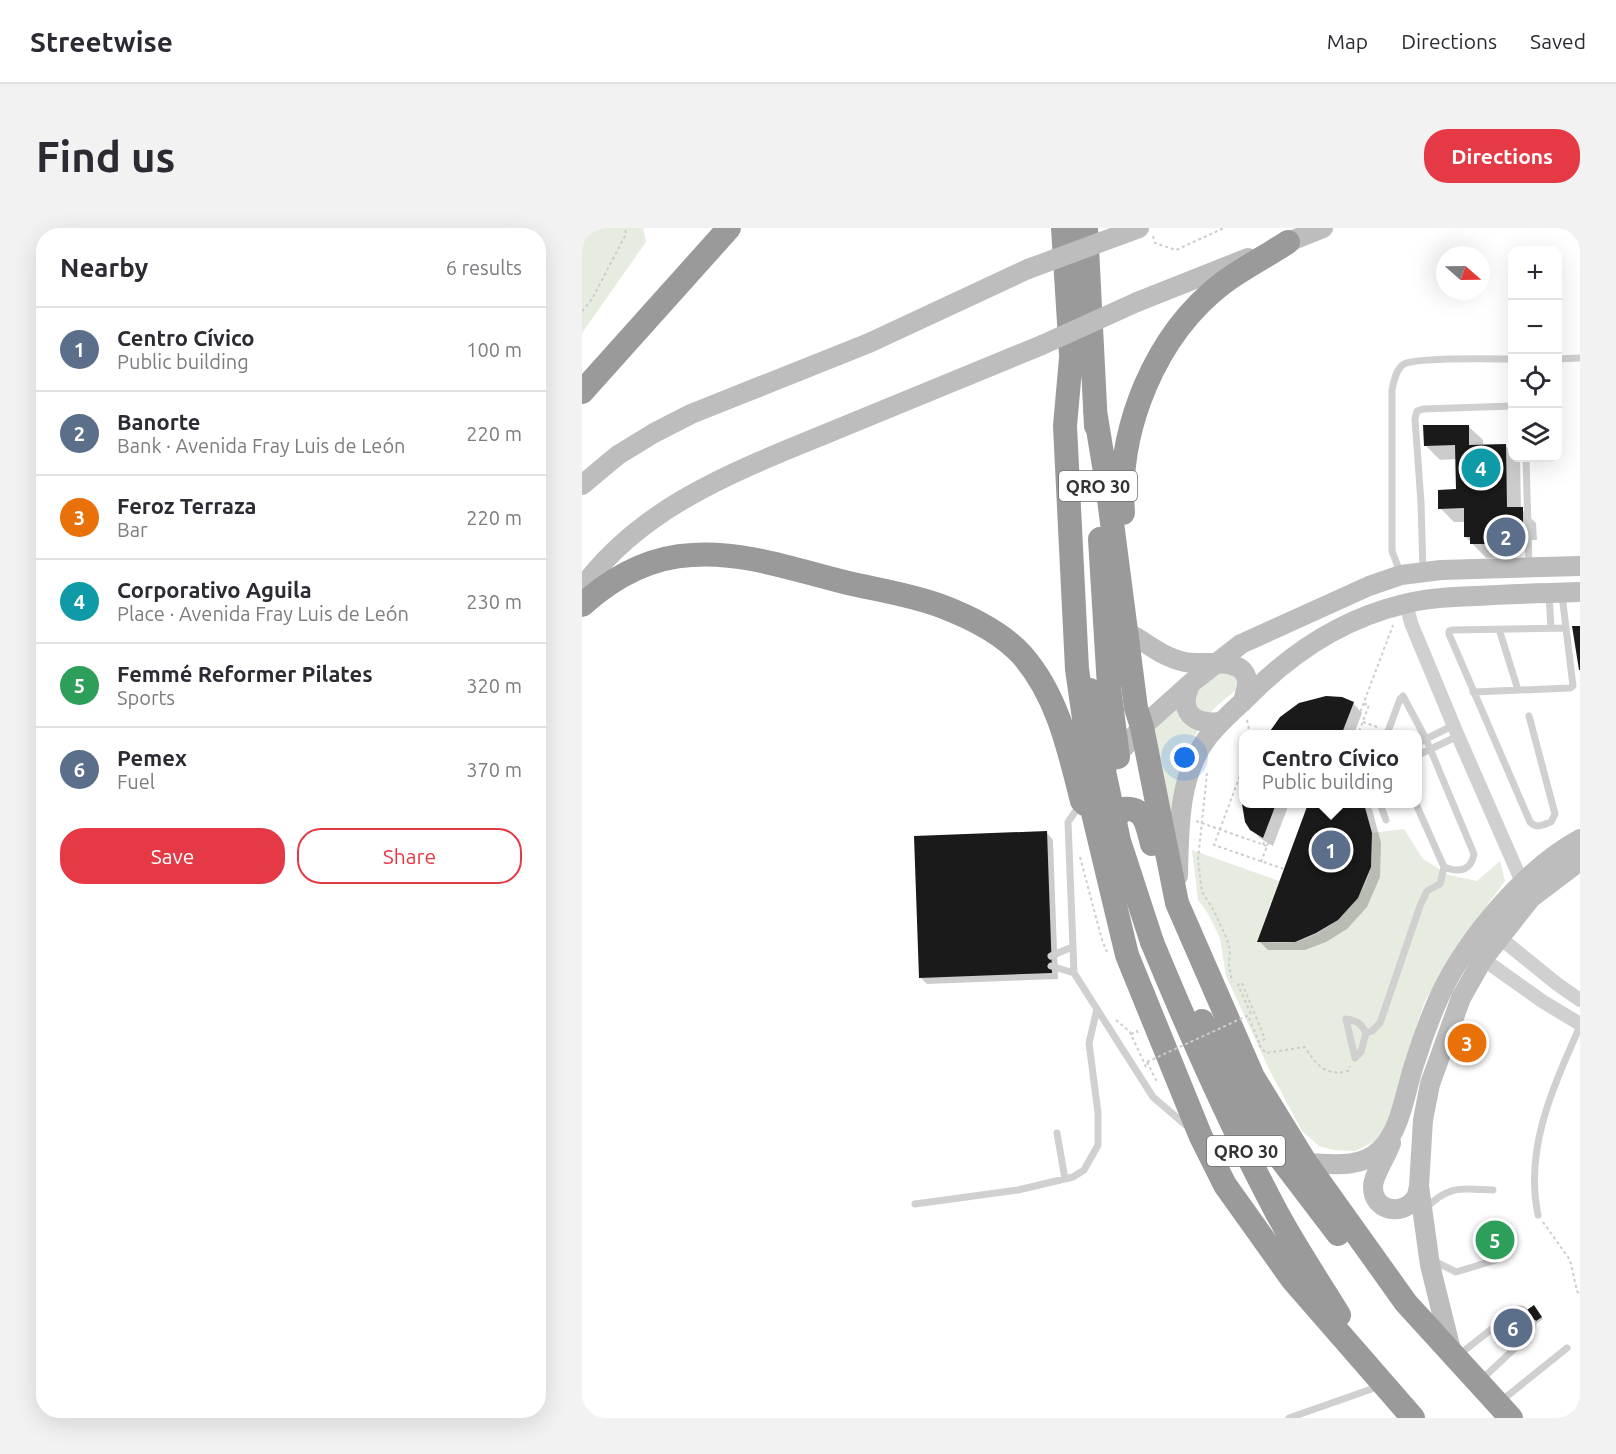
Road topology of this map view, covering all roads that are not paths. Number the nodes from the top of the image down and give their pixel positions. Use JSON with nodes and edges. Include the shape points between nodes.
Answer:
{"nodes":[{"id":1,"x":729,"y":228,"type":"edge"},
{"id":2,"x":1063,"y":228,"type":"edge"},
{"id":3,"x":1086,"y":228,"type":"edge"},
{"id":4,"x":1139,"y":228,"type":"edge"},
{"id":5,"x":1323,"y":228,"type":"edge"},
{"id":6,"x":1288,"y":242,"type":"junction"},
{"id":7,"x":1078,"y":289,"type":"junction"},
{"id":8,"x":1071,"y":358,"type":"junction"},
{"id":9,"x":1580,"y":358,"type":"edge"},
{"id":10,"x":1508,"y":359,"type":"edge"},
{"id":11,"x":1562,"y":359,"type":"edge"},
{"id":12,"x":582,"y":392,"type":"edge"},
{"id":13,"x":1508,"y":406,"type":"edge"},
{"id":14,"x":1095,"y":411,"type":"junction"},
{"id":15,"x":1526,"y":462,"type":"edge"},
{"id":16,"x":582,"y":485,"type":"edge"},
{"id":17,"x":1580,"y":566,"type":"edge"},
{"id":18,"x":1529,"y":567,"type":"junction"},
{"id":19,"x":1423,"y":571,"type":"junction"},
{"id":20,"x":1401,"y":575,"type":"junction"},
{"id":21,"x":582,"y":588,"type":"edge"},
{"id":22,"x":1563,"y":592,"type":"edge"},
{"id":23,"x":1406,"y":603,"type":"junction"},
{"id":24,"x":582,"y":605,"type":"edge"},
{"id":25,"x":1551,"y":628,"type":"junction"},
{"id":26,"x":1566,"y":628,"type":"junction"},
{"id":27,"x":1499,"y":629,"type":"junction"},
{"id":28,"x":1136,"y":637,"type":"junction"},
{"id":29,"x":1216,"y":663,"type":"junction"},
{"id":30,"x":1191,"y":683,"type":"junction"},
{"id":31,"x":1100,"y":688,"type":"junction"},
{"id":32,"x":1518,"y":690,"type":"junction"},
{"id":33,"x":1473,"y":692,"type":"junction"},
{"id":34,"x":1243,"y":702,"type":"junction"},
{"id":35,"x":1529,"y":716,"type":"dead end"},
{"id":36,"x":1221,"y":722,"type":"junction"},
{"id":37,"x":1142,"y":727,"type":"junction"},
{"id":38,"x":1389,"y":730,"type":"edge"},
{"id":39,"x":1420,"y":730,"type":"edge"},
{"id":40,"x":1456,"y":730,"type":"junction"},
{"id":41,"x":1422,"y":733,"type":"edge"},
{"id":42,"x":1425,"y":739,"type":"junction"},
{"id":43,"x":1422,"y":741,"type":"edge"},
{"id":44,"x":1429,"y":750,"type":"junction"},
{"id":45,"x":1422,"y":753,"type":"edge"},
{"id":46,"x":1090,"y":799,"type":"junction"},
{"id":47,"x":1382,"y":808,"type":"edge"},
{"id":48,"x":1418,"y":808,"type":"edge"},
{"id":49,"x":1386,"y":820,"type":"dead end"},
{"id":50,"x":1580,"y":839,"type":"edge"},
{"id":51,"x":1580,"y":861,"type":"edge"},
{"id":52,"x":1444,"y":867,"type":"junction"},
{"id":53,"x":1106,"y":869,"type":"junction"},
{"id":54,"x":1526,"y":890,"type":"junction"},
{"id":55,"x":1178,"y":903,"type":"junction"},
{"id":56,"x":1158,"y":936,"type":"junction"},
{"id":57,"x":1499,"y":937,"type":"junction"},
{"id":58,"x":1072,"y":946,"type":"junction"},
{"id":59,"x":1051,"y":956,"type":"dead end"},
{"id":60,"x":1483,"y":959,"type":"junction"},
{"id":61,"x":1051,"y":966,"type":"dead end"},
{"id":62,"x":1074,"y":973,"type":"junction"},
{"id":63,"x":1580,"y":1000,"type":"edge"},
{"id":64,"x":1097,"y":1009,"type":"junction"},
{"id":65,"x":1580,"y":1025,"type":"edge"},
{"id":66,"x":1366,"y":1033,"type":"junction"},
{"id":67,"x":1253,"y":1077,"type":"junction"},
{"id":68,"x":1394,"y":1131,"type":"junction"},
{"id":69,"x":1057,"y":1132,"type":"dead end"},
{"id":70,"x":1201,"y":1137,"type":"junction"},
{"id":71,"x":1306,"y":1163,"type":"junction"},
{"id":72,"x":1065,"y":1179,"type":"junction"},
{"id":73,"x":1419,"y":1186,"type":"junction"},
{"id":74,"x":1493,"y":1190,"type":"dead end"},
{"id":75,"x":915,"y":1204,"type":"dead end"},
{"id":76,"x":1422,"y":1212,"type":"junction"},
{"id":77,"x":1538,"y":1215,"type":"road end"},
{"id":78,"x":1429,"y":1258,"type":"junction"},
{"id":79,"x":1499,"y":1259,"type":"dead end"},
{"id":80,"x":1406,"y":1303,"type":"junction"},
{"id":81,"x":1525,"y":1312,"type":"dead end"},
{"id":82,"x":1533,"y":1323,"type":"dead end"},
{"id":83,"x":1567,"y":1348,"type":"dead end"},
{"id":84,"x":1355,"y":1353,"type":"junction"},
{"id":85,"x":1453,"y":1356,"type":"junction"},
{"id":86,"x":1479,"y":1382,"type":"junction"},
{"id":87,"x":1382,"y":1385,"type":"junction"},
{"id":88,"x":1504,"y":1411,"type":"edge"},
{"id":89,"x":1289,"y":1418,"type":"edge"},
{"id":90,"x":1413,"y":1418,"type":"edge"}],
"edges":[{"from":1,"to":12,"type":"highway"},
{"from":2,"to":7,"type":"highway"},
{"from":3,"to":7,"type":"highway"},
{"from":4,"to":16,"type":"main road","bridge":true,"via":[[1028,269],[869,343],[691,414],[618,455]]},
{"from":5,"to":6,"type":"main road"},
{"from":6,"to":21,"type":"main road","bridge":true,"via":[[1137,302],[693,492],[629,536]]},
{"from":6,"to":28,"type":"highway","via":[[1222,284],[1183,321],[1150,376],[1129,432],[1121,493]]},
{"from":7,"to":8,"type":"highway","number":"QRO 30"},
{"from":7,"to":14,"type":"highway","number":"QRO 30"},
{"from":8,"to":31,"type":"highway","number":"QRO 30","via":[[1087,670]]},
{"from":8,"to":46,"type":"highway","via":[[1065,426],[1077,669]]},
{"from":9,"to":11,"type":"lane"},
{"from":10,"to":20,"type":"lane","via":[[1426,360],[1404,364],[1396,374],[1392,390],[1391,526],[1392,551]]},
{"from":13,"to":19,"type":"lane","via":[[1417,411]]},
{"from":14,"to":31,"type":"highway","number":"QRO 30","via":[[1104,620]]},
{"from":14,"to":37,"type":"highway","via":[[1136,708]]},
{"from":15,"to":18,"type":"lane"},
{"from":17,"to":18,"type":"main road"},
{"from":18,"to":19,"type":"main road"},
{"from":19,"to":20,"type":"main road"},
{"from":20,"to":29,"type":"main road","via":[[1241,644]]},
{"from":22,"to":23,"type":"main road"},
{"from":22,"to":25,"type":"lane"},
{"from":22,"to":26,"type":"lane"},
{"from":23,"to":34,"type":"main road","via":[[1376,612],[1315,641],[1277,668]]},
{"from":23,"to":40,"type":"street"},
{"from":24,"to":46,"type":"highway","via":[[599,589],[632,570],[691,555],[751,560],[940,606],[985,626],[1021,655],[1047,691]]},
{"from":25,"to":26,"type":"lane"},
{"from":25,"to":27,"type":"lane"},
{"from":26,"to":32,"type":"lane","via":[[1573,686]]},
{"from":27,"to":32,"type":"lane"},
{"from":27,"to":33,"type":"lane","via":[[1449,631]]},
{"from":28,"to":29,"type":"main road","via":[[1162,654],[1186,662]]},
{"from":28,"to":37,"type":"highway"},
{"from":29,"to":30,"type":"main road"},
{"from":29,"to":34,"type":"main road","via":[[1237,666],[1245,675]]},
{"from":30,"to":36,"type":"main road","via":[[1186,709],[1197,721]]},
{"from":30,"to":37,"type":"main road"},
{"from":31,"to":56,"type":"highway","number":"QRO 30","bridge":true},
{"from":32,"to":33,"type":"lane"},
{"from":33,"to":35,"type":"lane","via":[[1530,822],[1538,827],[1551,822],[1555,814]]},
{"from":34,"to":36,"type":"main road"},
{"from":36,"to":55,"type":"main road","via":[[1197,756],[1185,788]]},
{"from":37,"to":46,"type":"main road"},
{"from":37,"to":55,"type":"highway","number":"QRO 30"},
{"from":38,"to":39,"type":"lane","via":[[1403,696]]},
{"from":40,"to":42,"type":"lane"},
{"from":40,"to":44,"type":"lane"},
{"from":40,"to":54,"type":"street"},
{"from":41,"to":42,"type":"lane"},
{"from":42,"to":43,"type":"lane"},
{"from":42,"to":44,"type":"lane"},
{"from":44,"to":45,"type":"lane"},
{"from":44,"to":52,"type":"lane","via":[[1474,854],[1465,869],[1455,872]]},
{"from":46,"to":53,"type":"highway","number":"QRO 30"},
{"from":46,"to":58,"type":"lane","via":[[1068,822]]},
{"from":47,"to":49,"type":"lane"},
{"from":48,"to":52,"type":"lane"},
{"from":50,"to":54,"type":"main road","via":[[1567,846]]},
{"from":51,"to":54,"type":"main road"},
{"from":52,"to":66,"type":"lane","via":[[1440,884],[1427,891],[1420,906],[1380,1023]]},
{"from":53,"to":67,"type":"highway","via":[[1111,826],[1118,814],[1131,808],[1140,812],[1146,819],[1167,907],[1234,1066]]},
{"from":53,"to":70,"type":"highway","number":"QRO 30","via":[[1127,955]]},
{"from":54,"to":57,"type":"main road"},
{"from":54,"to":68,"type":"main road","via":[[1468,949],[1442,992],[1413,1065]]},
{"from":55,"to":67,"type":"highway","number":"QRO 30"},
{"from":56,"to":80,"type":"highway","number":"QRO 30","via":[[1261,1133],[1338,1234]]},
{"from":56,"to":84,"type":"highway","number":"QRO 30","via":[[1187,1026],[1278,1215],[1341,1318]]},
{"from":57,"to":60,"type":"main road"},
{"from":57,"to":63,"type":"street"},
{"from":58,"to":59,"type":"lane"},
{"from":58,"to":62,"type":"lane"},
{"from":60,"to":65,"type":"street"},
{"from":60,"to":73,"type":"main road","via":[[1461,998],[1430,1084],[1423,1120]]},
{"from":61,"to":62,"type":"lane"},
{"from":62,"to":64,"type":"lane"},
{"from":64,"to":70,"type":"lane","via":[[1153,1097]]},
{"from":64,"to":72,"type":"lane","via":[[1089,1043],[1098,1145],[1084,1170]]},
{"from":65,"to":77,"type":"lane","via":[[1542,1120],[1534,1162]]},
{"from":66,"to":66,"type":"lane","via":[[1362,1024],[1346,1019],[1355,1058],[1361,1053]]},
{"from":67,"to":71,"type":"highway","number":"QRO 30"},
{"from":68,"to":71,"type":"main road","via":[[1366,1160],[1350,1164]]},
{"from":68,"to":73,"type":"main road","via":[[1375,1179],[1376,1199],[1392,1210],[1405,1207],[1416,1199]]},
{"from":69,"to":72,"type":"lane"},
{"from":70,"to":84,"type":"highway","number":"QRO 30","via":[[1225,1185],[1292,1279]]},
{"from":71,"to":80,"type":"highway","number":"QRO 30"},
{"from":72,"to":75,"type":"lane","via":[[1018,1190]]},
{"from":73,"to":76,"type":"main road"},
{"from":74,"to":76,"type":"lane","via":[[1451,1189],[1438,1195]]},
{"from":76,"to":78,"type":"main road"},
{"from":78,"to":79,"type":"lane","via":[[1456,1272]]},
{"from":78,"to":85,"type":"main road"},
{"from":80,"to":85,"type":"highway","number":"QRO 30"},
{"from":81,"to":85,"type":"lane","via":[[1517,1309]]},
{"from":82,"to":86,"type":"lane","via":[[1532,1333]]},
{"from":83,"to":88,"type":"lane"},
{"from":84,"to":87,"type":"highway","number":"QRO 30"},
{"from":85,"to":86,"type":"highway","number":"QRO 30"},
{"from":86,"to":88,"type":"highway","number":"QRO 30"},
{"from":87,"to":89,"type":"lane"},
{"from":87,"to":90,"type":"highway","number":"QRO 30"}]}
